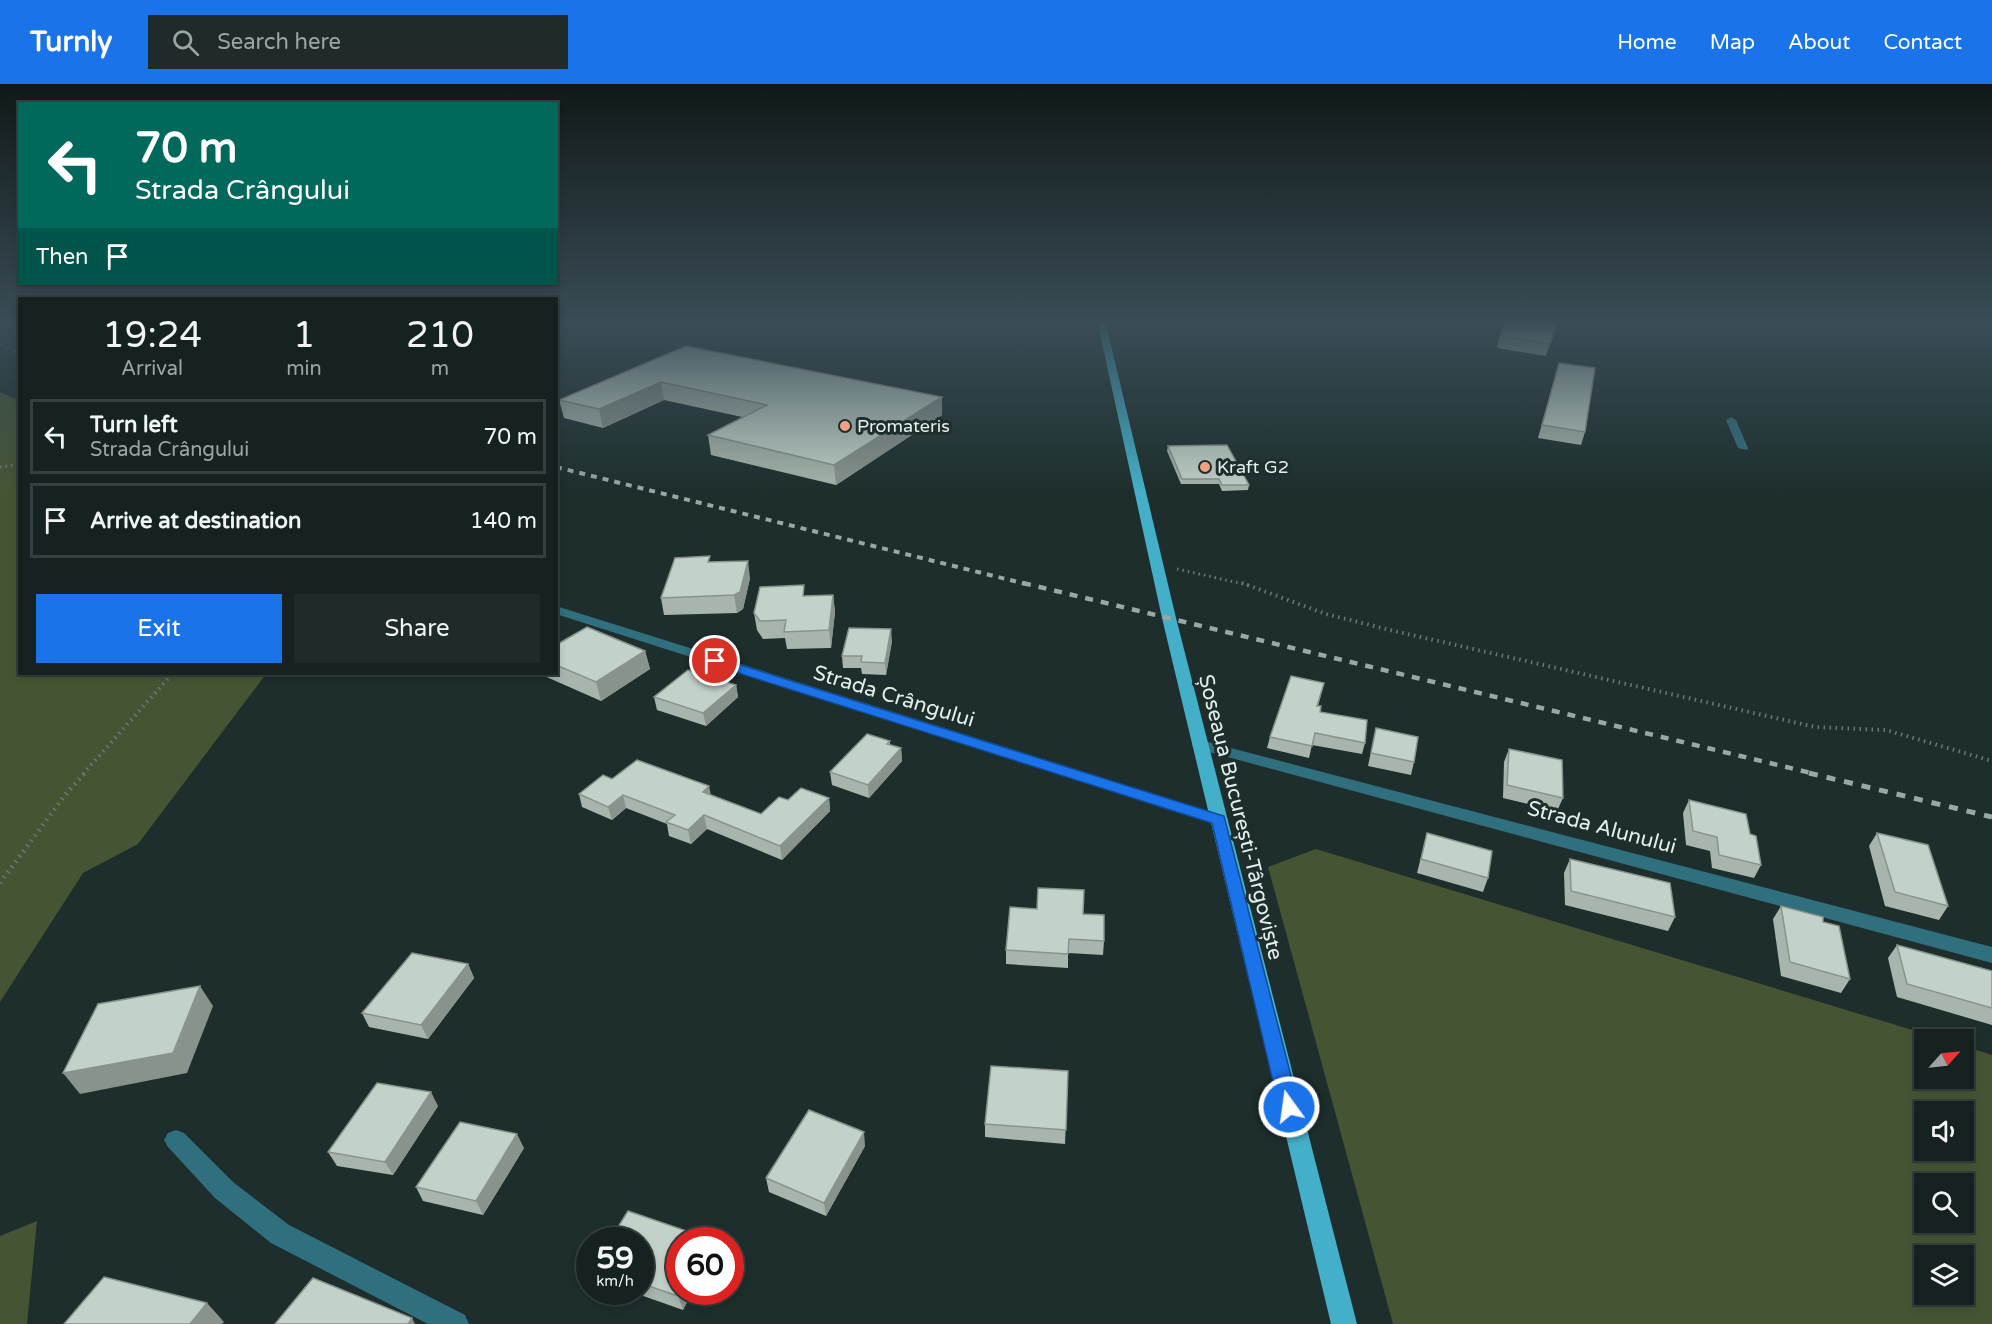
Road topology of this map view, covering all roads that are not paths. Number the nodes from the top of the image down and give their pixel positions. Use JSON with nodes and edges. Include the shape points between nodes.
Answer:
{"nodes":[{"id":1,"x":1114,"y":378,"type":"edge"},
{"id":2,"x":1731,"y":420,"type":"dead end"},
{"id":3,"x":1743,"y":448,"type":"dead end"},
{"id":4,"x":558,"y":611,"type":"edge"},
{"id":5,"x":1200,"y":745,"type":"junction"},
{"id":6,"x":1219,"y":820,"type":"junction"},
{"id":7,"x":1992,"y":955,"type":"edge"},
{"id":8,"x":176,"y":1140,"type":"dead end"},
{"id":9,"x":456,"y":1324,"type":"edge"},
{"id":10,"x":1344,"y":1324,"type":"edge"}],
"edges":[{"from":1,"to":5,"type":"main road","name":"Șoseaua București-Târgoviște"},
{"from":2,"to":3,"type":"street"},
{"from":4,"to":6,"type":"street","name":"Strada Crângului"},
{"from":5,"to":6,"type":"main road","name":"Șoseaua București-Târgoviște"},
{"from":5,"to":7,"type":"street","name":"Strada Alunului"},
{"from":6,"to":10,"type":"main road","name":"Șoseaua București-Târgoviște"},
{"from":8,"to":9,"type":"street","via":[[224,1190],[280,1234]]}]}
